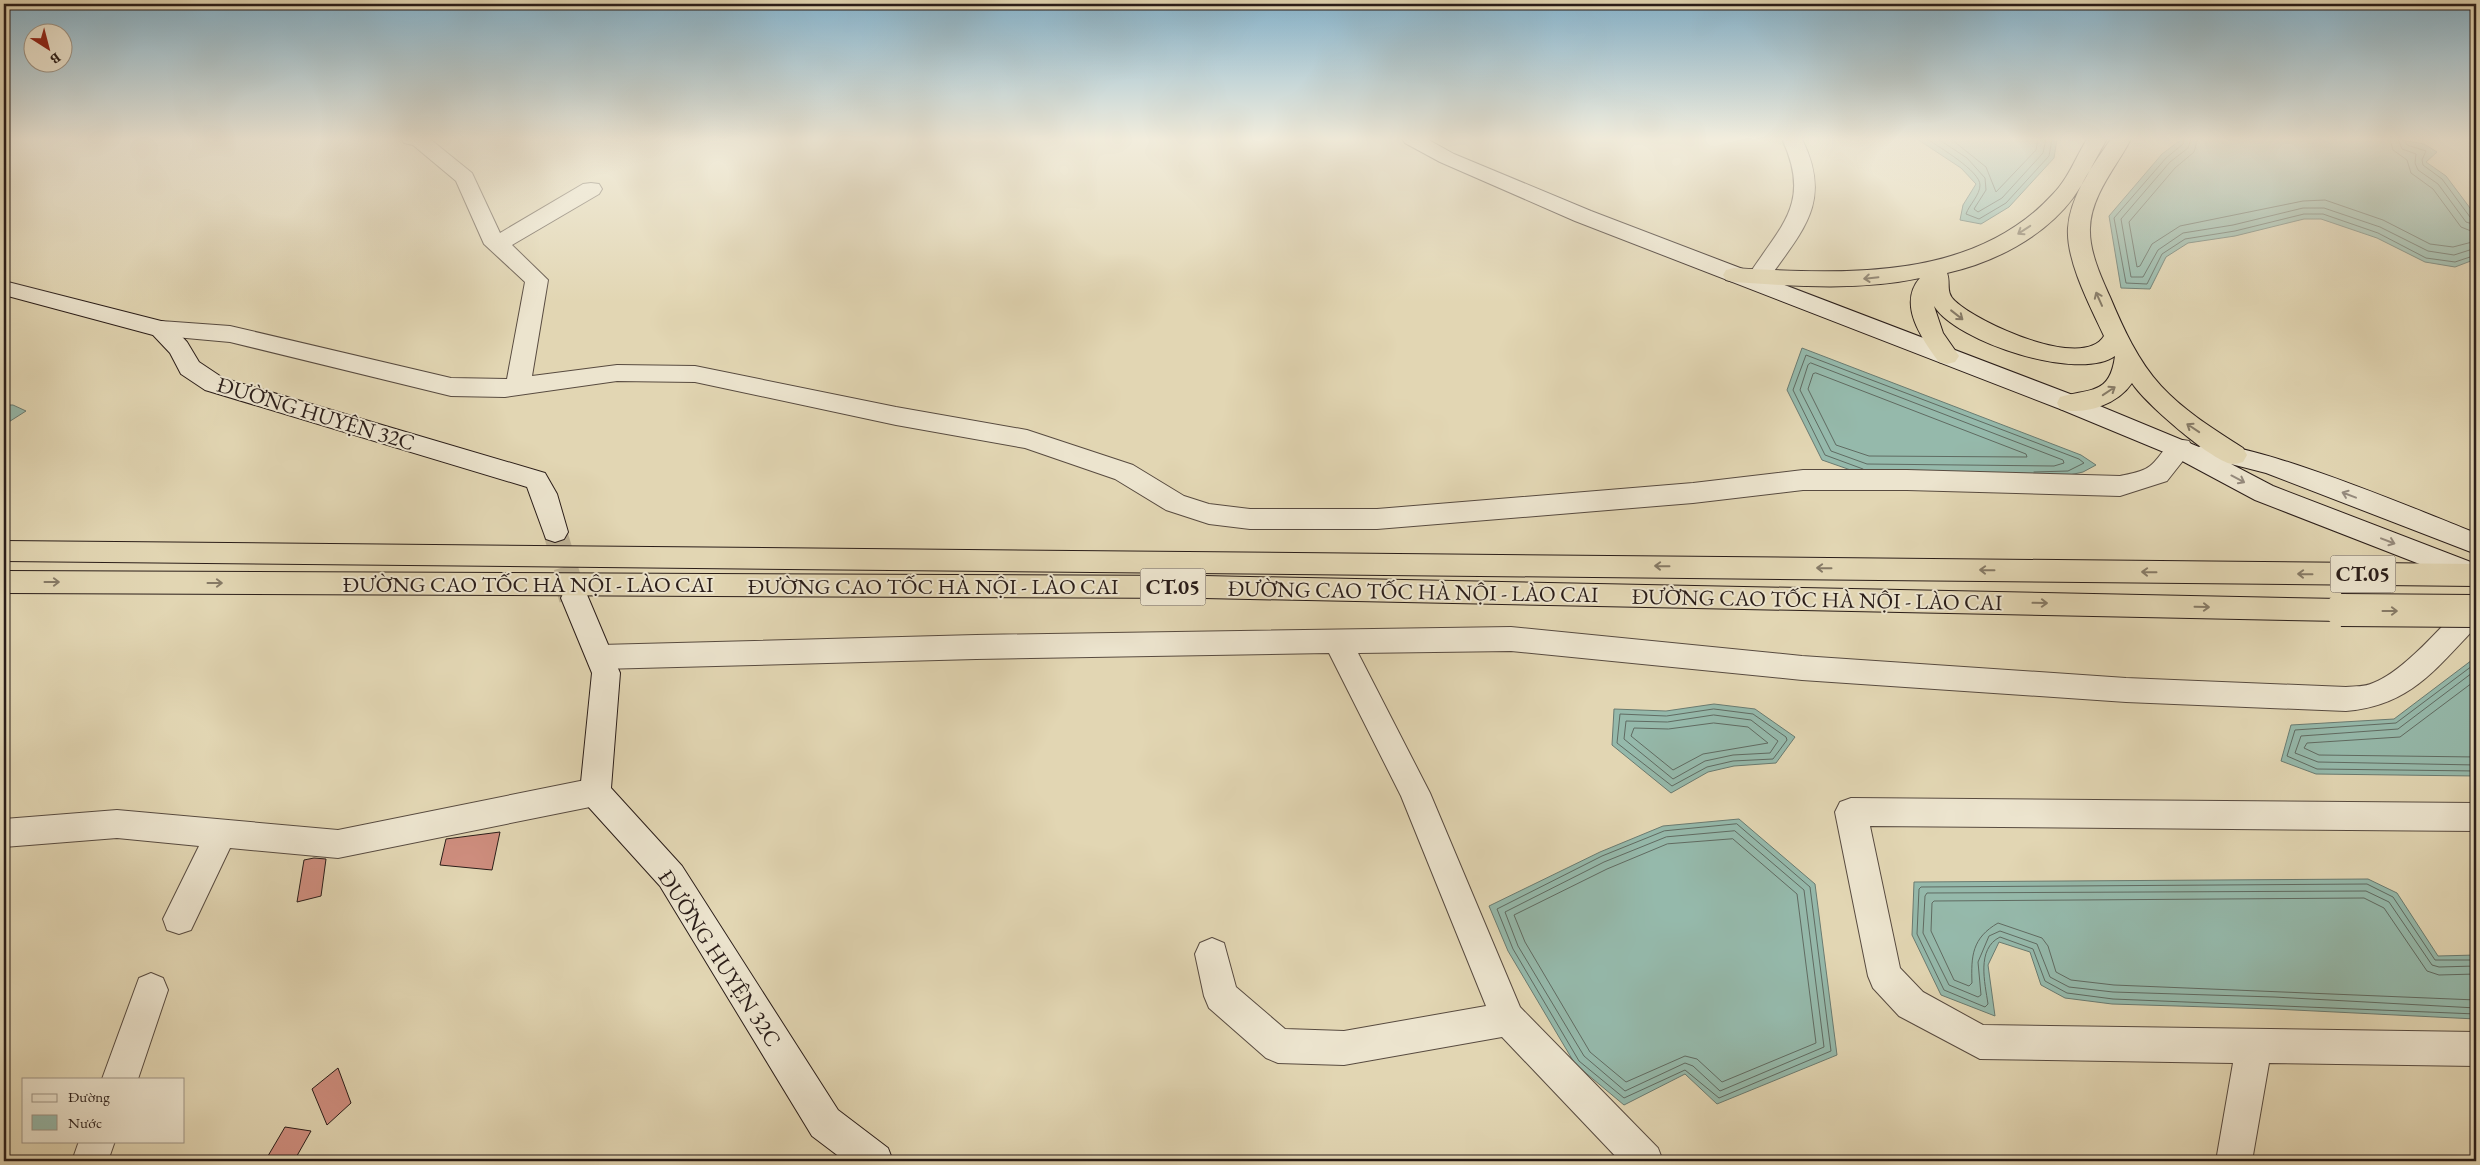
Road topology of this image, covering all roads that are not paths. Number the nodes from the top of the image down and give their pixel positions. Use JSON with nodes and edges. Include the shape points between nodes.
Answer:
{"nodes":[{"id":1,"x":473,"y":193,"type":"edge"},
{"id":2,"x":584,"y":193,"type":"edge"},
{"id":3,"x":1530,"y":193,"type":"edge"},
{"id":4,"x":1806,"y":193,"type":"edge"},
{"id":5,"x":2065,"y":193,"type":"edge"},
{"id":6,"x":2090,"y":193,"type":"edge"},
{"id":7,"x":497,"y":244,"type":"junction"},
{"id":8,"x":1946,"y":270,"type":"junction"},
{"id":9,"x":1734,"y":275,"type":"junction"},
{"id":10,"x":1758,"y":276,"type":"junction"},
{"id":11,"x":4,"y":288,"type":"edge"},
{"id":12,"x":161,"y":329,"type":"junction"},
{"id":13,"x":2121,"y":346,"type":"junction"},
{"id":14,"x":1947,"y":356,"type":"junction"},
{"id":15,"x":518,"y":386,"type":"junction"},
{"id":16,"x":2069,"y":403,"type":"junction"},
{"id":17,"x":2180,"y":448,"type":"junction"},
{"id":18,"x":2234,"y":455,"type":"junction"},
{"id":19,"x":555,"y":532,"type":"tunnel mouth"},
{"id":20,"x":2476,"y":544,"type":"edge"},
{"id":21,"x":4,"y":551,"type":"edge"},
{"id":22,"x":2476,"y":575,"type":"edge"},
{"id":23,"x":4,"y":582,"type":"edge"},
{"id":24,"x":575,"y":598,"type":"tunnel mouth"},
{"id":25,"x":2476,"y":610,"type":"edge"},
{"id":26,"x":1336,"y":641,"type":"junction"},
{"id":27,"x":600,"y":657,"type":"junction"},
{"id":28,"x":596,"y":792,"type":"junction"},
{"id":29,"x":2476,"y":817,"type":"edge"},
{"id":30,"x":4,"y":833,"type":"edge"},
{"id":31,"x":222,"y":833,"type":"junction"},
{"id":32,"x":179,"y":918,"type":"dead end"},
{"id":33,"x":1212,"y":954,"type":"dead end"},
{"id":34,"x":151,"y":990,"type":"dead end"},
{"id":35,"x":1508,"y":1019,"type":"junction"},
{"id":36,"x":2254,"y":1046,"type":"junction"},
{"id":37,"x":2476,"y":1049,"type":"edge"},
{"id":38,"x":120,"y":1078,"type":"edge"},
{"id":39,"x":97,"y":1142,"type":"edge"},
{"id":40,"x":90,"y":1161,"type":"edge"},
{"id":41,"x":875,"y":1161,"type":"edge"},
{"id":42,"x":1645,"y":1161,"type":"edge"},
{"id":43,"x":2234,"y":1161,"type":"edge"}],
"edges":[{"from":1,"to":7,"type":"street"},
{"from":2,"to":7,"type":"street"},
{"from":3,"to":9,"type":"street"},
{"from":4,"to":10,"type":"street","via":[[1803,207]]},
{"from":5,"to":8,"type":"highway","one_way":true,"via":[[2029,228],[1996,248]]},
{"from":13,"to":6,"type":"highway","one_way":true,"via":[[2088,274],[2079,228]]},
{"from":7,"to":15,"type":"street","via":[[537,280]]},
{"from":8,"to":10,"type":"highway","one_way":true,"via":[[1858,279]]},
{"from":8,"to":13,"type":"highway","one_way":true,"via":[[1935,289],[1940,299],[1971,325],[2043,353],[2068,357],[2103,353]]},
{"from":8,"to":14,"type":"highway","via":[[1924,288],[1922,306],[1931,336]]},
{"from":9,"to":10,"type":"highway"},
{"from":9,"to":14,"type":"street"},
{"from":11,"to":12,"type":"street"},
{"from":12,"to":15,"type":"street","via":[[230,334],[451,386]]},
{"from":12,"to":19,"type":"street","name":"ĐƯỜNG HUYỆN 32C","via":[[179,348],[190,368],[214,384],[536,480],[544,494]]},
{"from":16,"to":13,"type":"highway","one_way":true,"via":[[2093,400],[2121,382],[2126,374]]},
{"from":18,"to":13,"type":"highway","one_way":true,"via":[[2185,422],[2151,391]]},
{"from":14,"to":16,"type":"street"},
{"from":15,"to":17,"type":"street","via":[[617,373],[695,374],[896,416],[1028,439],[1124,472],[1175,503],[1209,514],[1250,519],[1377,519],[1693,493],[1803,480],[2120,486],[2158,474]]},
{"from":16,"to":17,"type":"street"},
{"from":17,"to":18,"type":"street"},
{"from":17,"to":22,"type":"street","one_way":true,"via":[[2264,493]]},
{"from":20,"to":18,"type":"street","one_way":true,"via":[[2273,466]]},
{"from":22,"to":21,"type":"highway","name":"ĐƯỜNG CAO TỐC HÀ NỘI - LÀO CAI","number":"CT.05","one_way":true},
{"from":23,"to":25,"type":"highway","name":"ĐƯỜNG CAO TỐC HÀ NỘI - LÀO CAI","number":"CT.05","one_way":true,"bridge":true,"via":[[1204,587]]},
{"from":24,"to":27,"type":"street"},
{"from":25,"to":26,"type":"street","via":[[2399,681],[2378,695],[2346,700],[2126,690],[1812,669],[1511,640]]},
{"from":26,"to":27,"type":"street"},
{"from":26,"to":35,"type":"street","via":[[1415,793]]},
{"from":27,"to":28,"type":"street","via":[[606,673]]},
{"from":28,"to":31,"type":"street","via":[[338,844]]},
{"from":28,"to":41,"type":"street","name":"ĐƯỜNG HUYỆN 32C","via":[[670,876],[825,1123]]},
{"from":29,"to":36,"type":"street","via":[[1851,812],[1885,976],[1911,1004],[1980,1042]]},
{"from":30,"to":31,"type":"street","via":[[117,824]]},
{"from":31,"to":32,"type":"street"},
{"from":33,"to":35,"type":"street","via":[[1221,996],[1278,1046],[1344,1048]]},
{"from":34,"to":38,"type":"street"},
{"from":35,"to":42,"type":"street"},
{"from":36,"to":37,"type":"street"},
{"from":36,"to":43,"type":"street"},
{"from":39,"to":40,"type":"street"}]}
